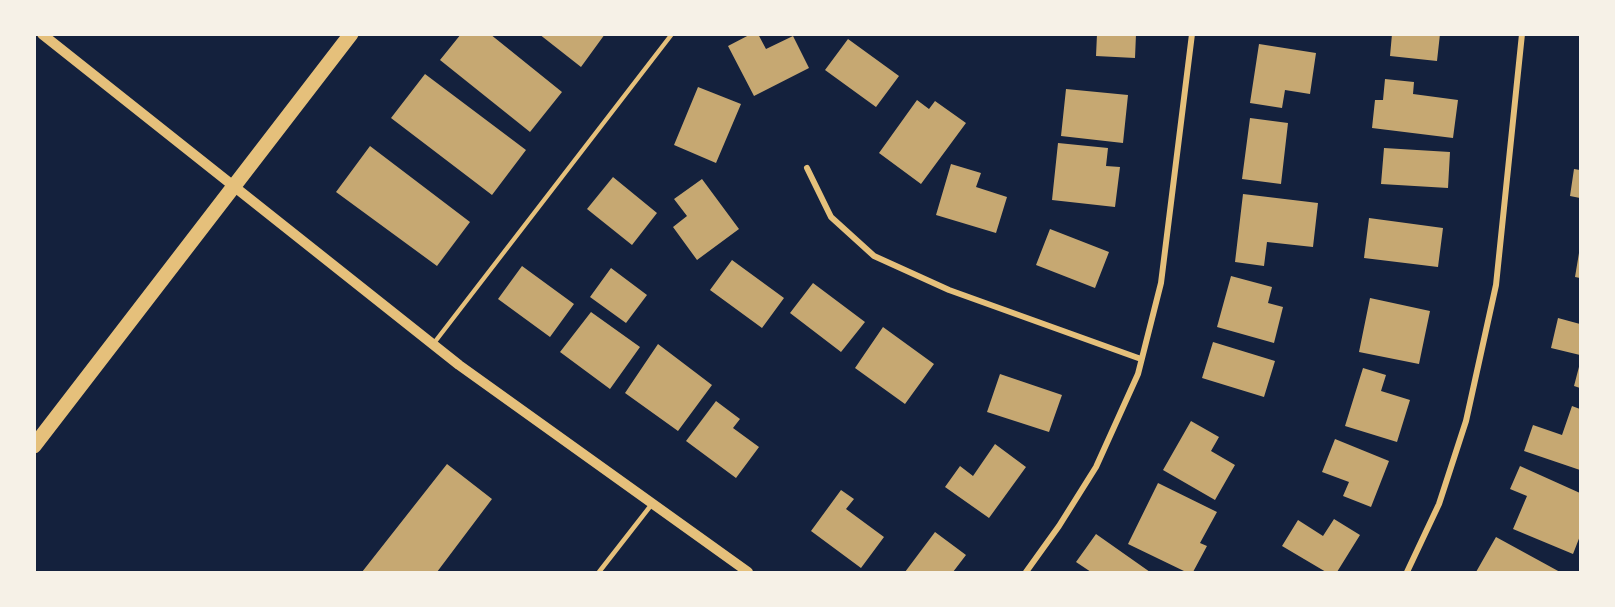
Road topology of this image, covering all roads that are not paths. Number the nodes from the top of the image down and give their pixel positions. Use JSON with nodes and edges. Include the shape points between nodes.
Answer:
{"nodes":[{"id":1,"x":42,"y":34,"type":"edge"},
{"id":2,"x":351,"y":34,"type":"edge"},
{"id":3,"x":672,"y":34,"type":"edge"},
{"id":4,"x":1192,"y":34,"type":"edge"},
{"id":5,"x":1521,"y":34,"type":"edge"},
{"id":6,"x":807,"y":168,"type":"dead end"},
{"id":7,"x":234,"y":186,"type":"junction"},
{"id":8,"x":433,"y":344,"type":"junction"},
{"id":9,"x":1142,"y":359,"type":"junction"},
{"id":10,"x":34,"y":447,"type":"edge"},
{"id":11,"x":652,"y":504,"type":"junction"},
{"id":12,"x":599,"y":573,"type":"edge"},
{"id":13,"x":748,"y":573,"type":"edge"},
{"id":14,"x":1026,"y":573,"type":"edge"},
{"id":15,"x":1407,"y":573,"type":"edge"}],
"edges":[{"from":1,"to":7,"type":"street"},
{"from":2,"to":7,"type":"main road"},
{"from":3,"to":8,"type":"lane"},
{"from":4,"to":9,"type":"street","via":[[1161,283]]},
{"from":5,"to":15,"type":"street","via":[[1496,285],[1466,421],[1439,504]]},
{"from":6,"to":9,"type":"street","via":[[831,217],[874,256],[949,290]]},
{"from":7,"to":8,"type":"street"},
{"from":7,"to":10,"type":"main road"},
{"from":8,"to":11,"type":"street"},
{"from":9,"to":14,"type":"street","via":[[1096,467]]},
{"from":11,"to":12,"type":"lane"},
{"from":11,"to":13,"type":"street"}]}
